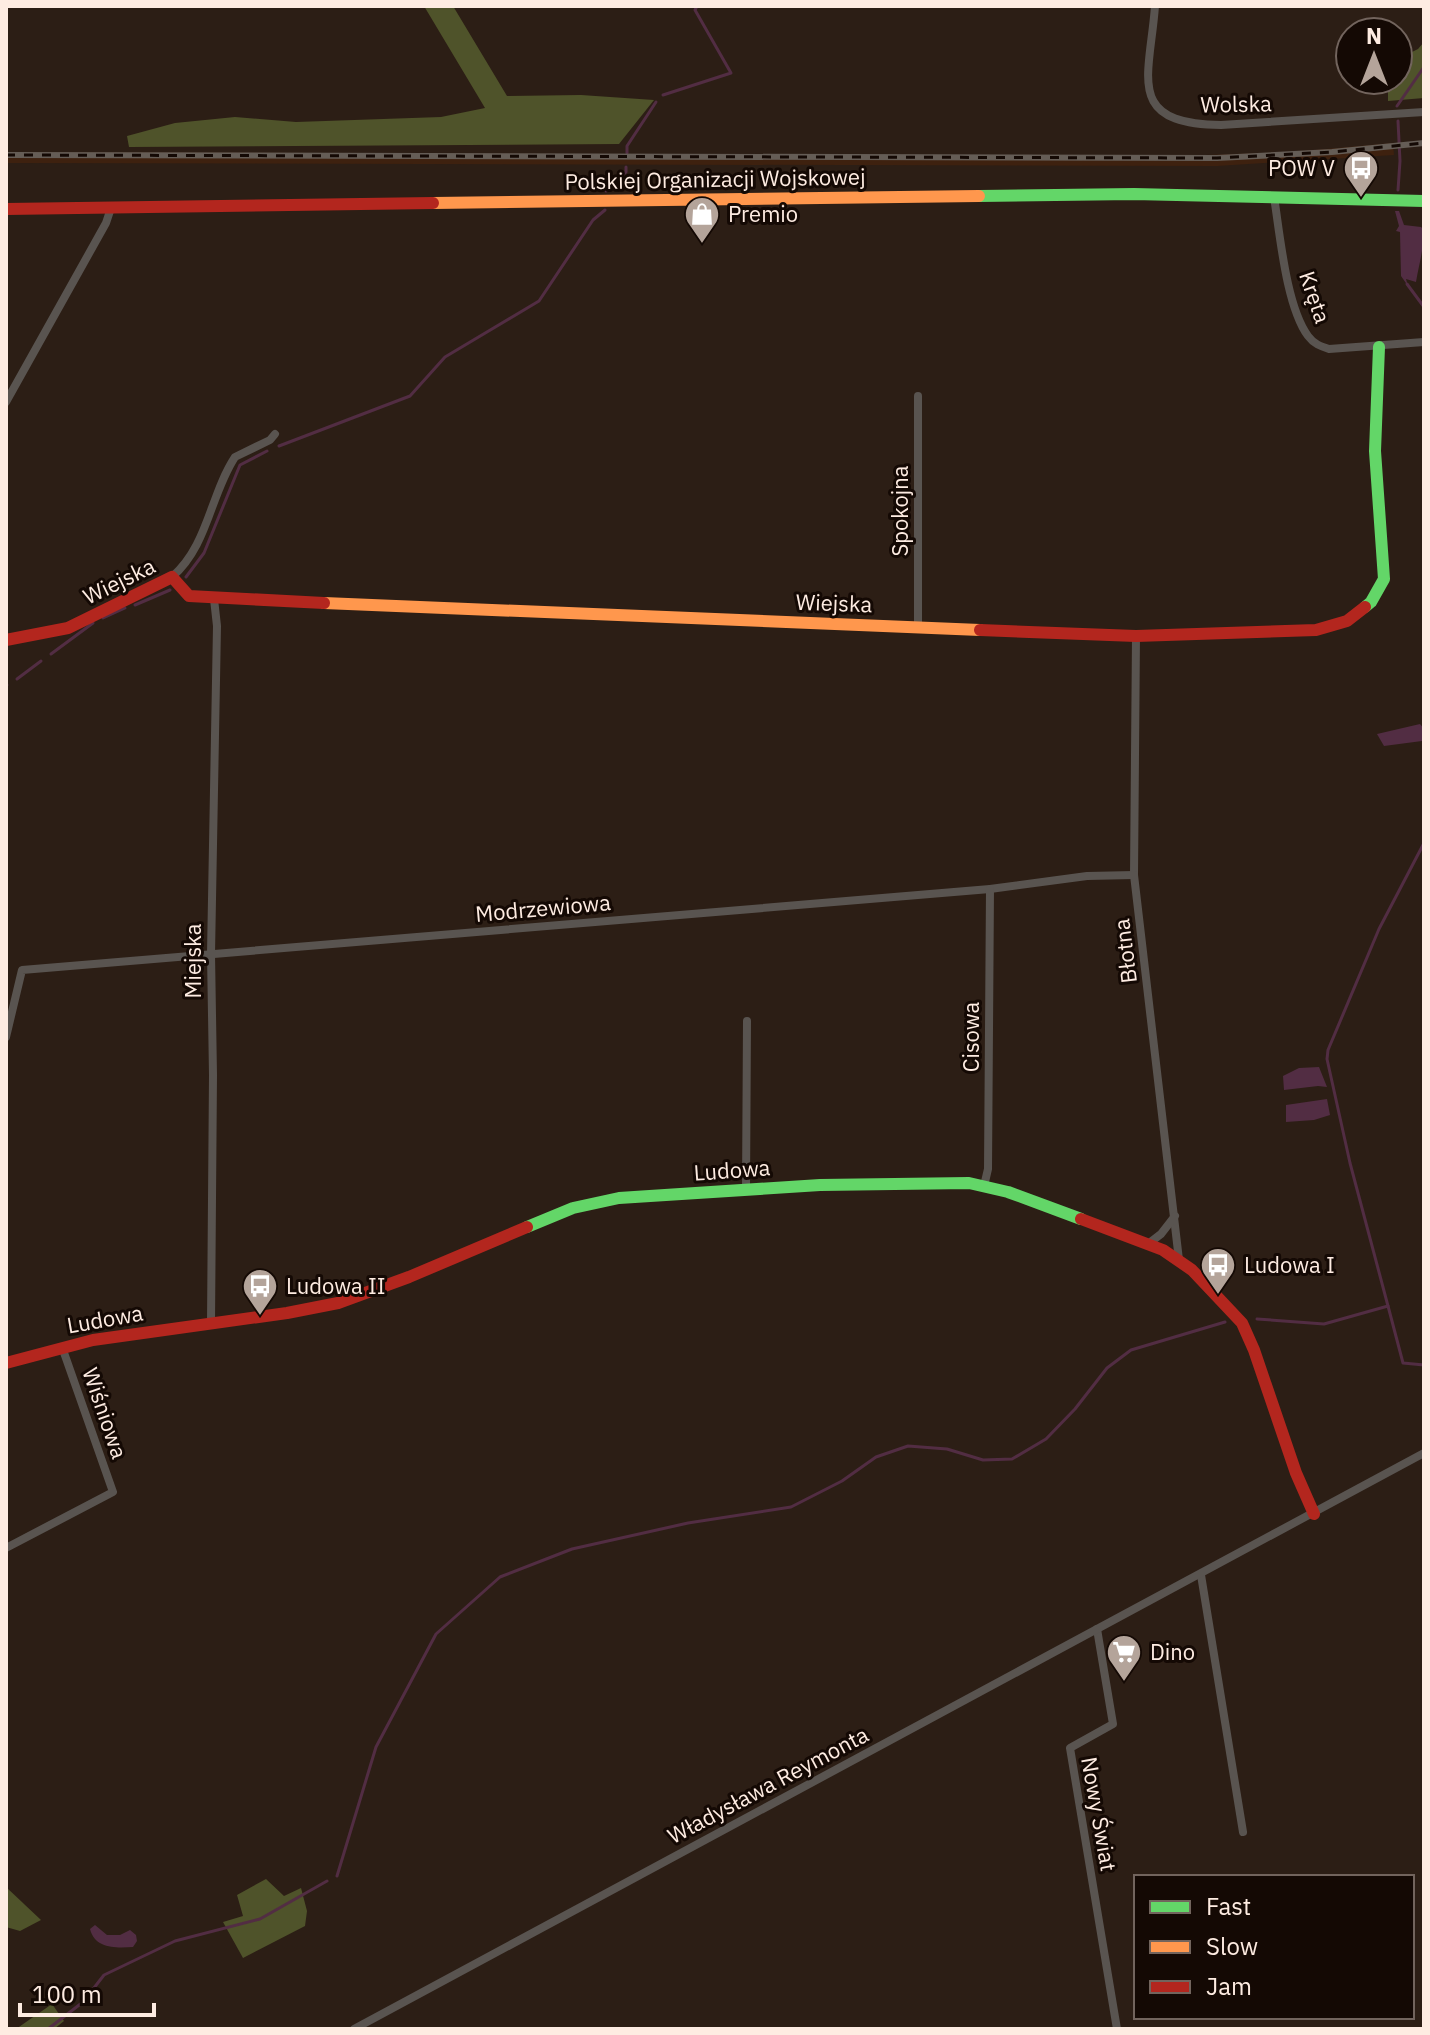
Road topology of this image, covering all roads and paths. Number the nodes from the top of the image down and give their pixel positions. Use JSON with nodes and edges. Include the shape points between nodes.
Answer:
{"nodes":[{"id":1,"x":1155,"y":6,"type":"edge"},
{"id":2,"x":1424,"y":112,"type":"edge"},
{"id":3,"x":1274,"y":197,"type":"junction"},
{"id":4,"x":1424,"y":201,"type":"edge"},
{"id":5,"x":111,"y":208,"type":"junction"},
{"id":6,"x":6,"y":209,"type":"edge"},
{"id":7,"x":1424,"y":342,"type":"edge"},
{"id":8,"x":1379,"y":347,"type":"junction"},
{"id":9,"x":918,"y":396,"type":"dead end"},
{"id":10,"x":6,"y":402,"type":"edge"},
{"id":11,"x":275,"y":434,"type":"dead end"},
{"id":12,"x":172,"y":577,"type":"junction"},
{"id":13,"x":214,"y":599,"type":"junction"},
{"id":14,"x":918,"y":626,"type":"junction"},
{"id":15,"x":1136,"y":636,"type":"junction"},
{"id":16,"x":6,"y":640,"type":"edge"},
{"id":17,"x":1134,"y":875,"type":"junction"},
{"id":18,"x":990,"y":889,"type":"junction"},
{"id":19,"x":211,"y":954,"type":"junction"},
{"id":20,"x":747,"y":1021,"type":"dead end"},
{"id":21,"x":6,"y":1037,"type":"edge"},
{"id":22,"x":984,"y":1186,"type":"junction"},
{"id":23,"x":746,"y":1189,"type":"junction"},
{"id":24,"x":1175,"y":1216,"type":"junction"},
{"id":25,"x":1148,"y":1244,"type":"junction"},
{"id":26,"x":1179,"y":1260,"type":"junction"},
{"id":27,"x":211,"y":1323,"type":"junction"},
{"id":28,"x":62,"y":1347,"type":"junction"},
{"id":29,"x":6,"y":1363,"type":"edge"},
{"id":30,"x":1424,"y":1453,"type":"edge"},
{"id":31,"x":1314,"y":1514,"type":"junction"},
{"id":32,"x":6,"y":1548,"type":"edge"},
{"id":33,"x":1201,"y":1575,"type":"junction"},
{"id":34,"x":1097,"y":1629,"type":"junction"},
{"id":35,"x":1243,"y":1832,"type":"dead end"},
{"id":36,"x":354,"y":2029,"type":"edge"},
{"id":37,"x":1117,"y":2029,"type":"edge"}],
"edges":[{"from":1,"to":2,"type":"street","name":"Wolska","via":[[1147,91],[1156,106],[1175,119],[1221,125]]},
{"from":3,"to":4,"type":"street","name":"Polskiej Organizacji Wojskowej"},
{"from":3,"to":5,"type":"street","name":"Polskiej Organizacji Wojskowej","via":[[1134,194]]},
{"from":3,"to":8,"type":"street","name":"Kręta","via":[[1292,297],[1309,337],[1329,349]]},
{"from":5,"to":6,"type":"street","name":"Polskiej Organizacji Wojskowej"},
{"from":5,"to":10,"type":"street"},
{"from":7,"to":8,"type":"street"},
{"from":8,"to":15,"type":"street","name":"Wiejska","via":[[1375,451],[1384,579],[1371,602],[1347,621],[1316,630]]},
{"from":9,"to":14,"type":"street","name":"Spokojna"},
{"from":11,"to":12,"type":"street","via":[[235,457],[197,546]]},
{"from":12,"to":13,"type":"street","name":"Wiejska","via":[[189,596]]},
{"from":12,"to":16,"type":"street","name":"Wiejska","via":[[68,628]]},
{"from":13,"to":14,"type":"street","name":"Wiejska"},
{"from":13,"to":19,"type":"street","name":"Miejska"},
{"from":14,"to":15,"type":"street","name":"Wiejska"},
{"from":15,"to":17,"type":"street","name":"Błotna"},
{"from":17,"to":18,"type":"street","name":"Modrzewiowa"},
{"from":17,"to":24,"type":"street","name":"Błotna"},
{"from":18,"to":19,"type":"street","name":"Modrzewiowa"},
{"from":18,"to":22,"type":"street","name":"Cisowa"},
{"from":19,"to":21,"type":"street","name":"Modrzewiowa","via":[[22,970]]},
{"from":19,"to":27,"type":"street","name":"Miejska"},
{"from":20,"to":23,"type":"street"},
{"from":22,"to":23,"type":"street","name":"Ludowa","via":[[933,1182]]},
{"from":22,"to":25,"type":"street","name":"Ludowa"},
{"from":23,"to":27,"type":"street","name":"Ludowa","via":[[595,1202],[361,1295],[312,1309]]},
{"from":24,"to":25,"type":"street"},
{"from":24,"to":26,"type":"street","name":"Błotna"},
{"from":25,"to":26,"type":"street","name":"Ludowa"},
{"from":26,"to":31,"type":"street","name":"Ludowa","via":[[1231,1310],[1248,1335]]},
{"from":27,"to":28,"type":"street","name":"Ludowa"},
{"from":28,"to":29,"type":"street","name":"Ludowa"},
{"from":28,"to":32,"type":"street","name":"Wiśniowa","via":[[113,1492]]},
{"from":30,"to":31,"type":"street","name":"Władysława Reymonta"},
{"from":31,"to":33,"type":"street","name":"Władysława Reymonta"},
{"from":33,"to":34,"type":"street","name":"Władysława Reymonta"},
{"from":33,"to":35,"type":"street"},
{"from":34,"to":36,"type":"street","name":"Władysława Reymonta"},
{"from":34,"to":37,"type":"street","name":"Nowy Świat","via":[[1113,1724],[1070,1748]]}]}
